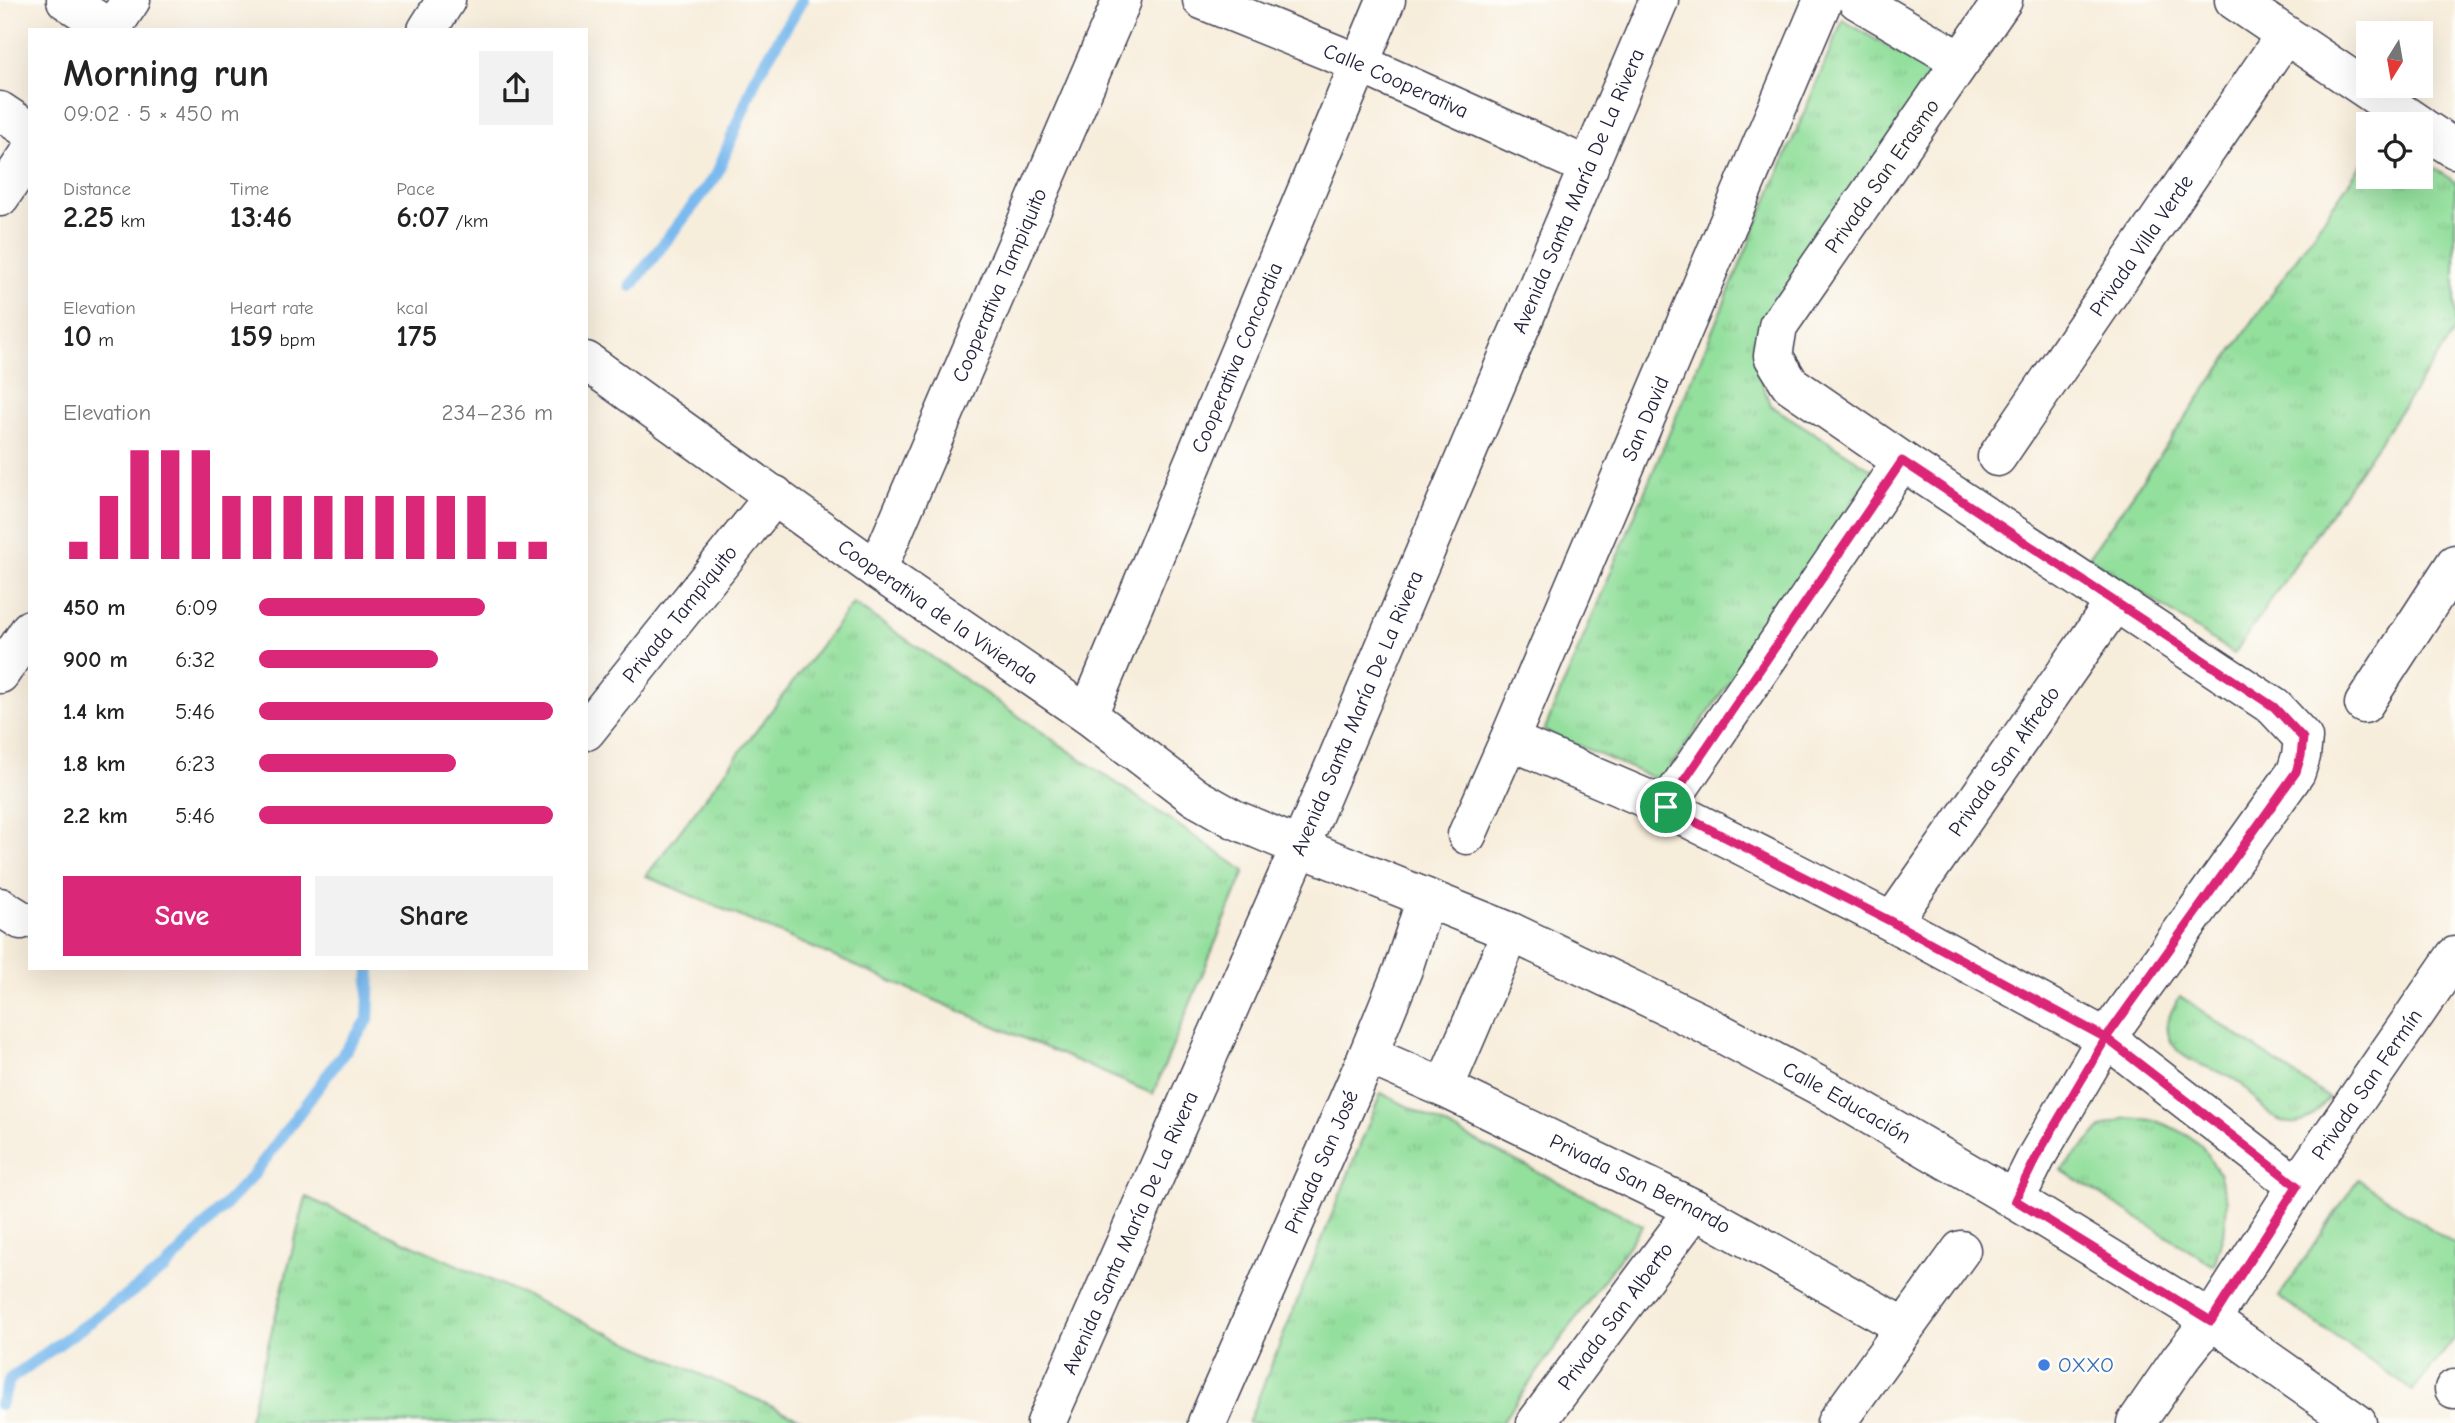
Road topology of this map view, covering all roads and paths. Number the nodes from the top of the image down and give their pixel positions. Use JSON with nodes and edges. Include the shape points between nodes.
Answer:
{"nodes":[{"id":1,"x":66,"y":0,"type":"edge"},
{"id":2,"x":131,"y":0,"type":"edge"},
{"id":3,"x":446,"y":0,"type":"edge"},
{"id":4,"x":1122,"y":0,"type":"edge"},
{"id":5,"x":1202,"y":0,"type":"edge"},
{"id":6,"x":1386,"y":0,"type":"edge"},
{"id":7,"x":1659,"y":0,"type":"edge"},
{"id":8,"x":1823,"y":0,"type":"edge"},
{"id":9,"x":1857,"y":0,"type":"edge"},
{"id":10,"x":2003,"y":0,"type":"edge"},
{"id":11,"x":2234,"y":0,"type":"edge"},
{"id":12,"x":109,"y":28,"type":"edge"},
{"id":13,"x":113,"y":28,"type":"edge"},
{"id":14,"x":428,"y":28,"type":"edge"},
{"id":15,"x":2285,"y":35,"type":"junction"},
{"id":16,"x":1961,"y":61,"type":"junction"},
{"id":17,"x":1358,"y":63,"type":"junction"},
{"id":18,"x":0,"y":111,"type":"edge"},
{"id":19,"x":2400,"y":112,"type":"edge"},
{"id":20,"x":28,"y":130,"type":"edge"},
{"id":21,"x":2433,"y":134,"type":"edge"},
{"id":22,"x":2455,"y":149,"type":"edge"},
{"id":23,"x":28,"y":156,"type":"edge"},
{"id":24,"x":1589,"y":167,"type":"junction"},
{"id":25,"x":0,"y":197,"type":"edge"},
{"id":26,"x":588,"y":362,"type":"edge"},
{"id":27,"x":1997,"y":457,"type":"dead end"},
{"id":28,"x":1902,"y":461,"type":"junction"},
{"id":29,"x":775,"y":495,"type":"junction"},
{"id":30,"x":2455,"y":564,"type":"edge"},
{"id":31,"x":877,"y":570,"type":"junction"},
{"id":32,"x":2115,"y":602,"type":"junction"},
{"id":33,"x":28,"y":632,"type":"edge"},
{"id":34,"x":0,"y":674,"type":"edge"},
{"id":35,"x":2364,"y":704,"type":"dead end"},
{"id":36,"x":1088,"y":715,"type":"junction"},
{"id":37,"x":588,"y":729,"type":"edge"},
{"id":38,"x":1509,"y":740,"type":"junction"},
{"id":39,"x":1666,"y":807,"type":"junction"},
{"id":40,"x":1467,"y":835,"type":"dead end"},
{"id":41,"x":1300,"y":847,"type":"junction"},
{"id":42,"x":1426,"y":898,"type":"junction"},
{"id":43,"x":1892,"y":922,"type":"junction"},
{"id":44,"x":1511,"y":932,"type":"junction"},
{"id":45,"x":2455,"y":956,"type":"edge"},
{"id":46,"x":2106,"y":1038,"type":"junction"},
{"id":47,"x":1368,"y":1055,"type":"junction"},
{"id":48,"x":1444,"y":1088,"type":"junction"},
{"id":49,"x":2297,"y":1186,"type":"junction"},
{"id":50,"x":2015,"y":1200,"type":"junction"},
{"id":51,"x":1695,"y":1209,"type":"junction"},
{"id":52,"x":1961,"y":1250,"type":"dead end"},
{"id":53,"x":2211,"y":1321,"type":"junction"},
{"id":54,"x":1905,"y":1327,"type":"junction"},
{"id":55,"x":1046,"y":1423,"type":"edge"},
{"id":56,"x":1207,"y":1423,"type":"edge"},
{"id":57,"x":1536,"y":1423,"type":"edge"},
{"id":58,"x":1836,"y":1423,"type":"edge"},
{"id":59,"x":2136,"y":1423,"type":"edge"},
{"id":60,"x":2357,"y":1423,"type":"edge"}],
"edges":[{"from":1,"to":12,"type":"street"},
{"from":2,"to":13,"type":"street"},
{"from":3,"to":14,"type":"street"},
{"from":4,"to":31,"type":"street","name":"Cooperativa Tampiquito"},
{"from":5,"to":17,"type":"street","name":"Calle Cooperativa"},
{"from":6,"to":17,"type":"street","name":"Cooperativa Concordia"},
{"from":7,"to":24,"type":"street","name":"Avenida Santa María De La Rivera"},
{"from":8,"to":38,"type":"street","name":"San David"},
{"from":9,"to":16,"type":"street"},
{"from":10,"to":16,"type":"street","name":"Privada San Erasmo"},
{"from":11,"to":15,"type":"street"},
{"from":15,"to":19,"type":"street"},
{"from":15,"to":27,"type":"street","name":"Privada Villa Verde"},
{"from":16,"to":28,"type":"street","name":"Privada San Erasmo","via":[[1778,326],[1773,356],[1790,384]]},
{"from":17,"to":24,"type":"street","name":"Calle Cooperativa"},
{"from":17,"to":36,"type":"street","name":"Cooperativa Concordia"},
{"from":18,"to":20,"type":"street"},
{"from":21,"to":22,"type":"street"},
{"from":23,"to":25,"type":"street"},
{"from":24,"to":41,"type":"street","name":"Avenida Santa María De La Rivera"},
{"from":26,"to":29,"type":"street","name":"Cooperativa de la Vivienda"},
{"from":28,"to":32,"type":"street"},
{"from":28,"to":39,"type":"street"},
{"from":29,"to":31,"type":"street","name":"Cooperativa de la Vivienda"},
{"from":29,"to":37,"type":"street","name":"Privada Tampiquito"},
{"from":30,"to":35,"type":"street"},
{"from":31,"to":36,"type":"street","name":"Cooperativa de la Vivienda"},
{"from":32,"to":43,"type":"street","name":"Privada San Alfredo"},
{"from":32,"to":46,"type":"street","via":[[2274,707],[2303,738],[2296,772]]},
{"from":33,"to":34,"type":"street"},
{"from":36,"to":41,"type":"street","name":"Cooperativa de la Vivienda","via":[[1195,797]]},
{"from":38,"to":39,"type":"street"},
{"from":38,"to":40,"type":"street","name":"San David"},
{"from":39,"to":43,"type":"street"},
{"from":41,"to":42,"type":"street","name":"Calle Educación"},
{"from":41,"to":55,"type":"street","name":"Avenida Santa María De La Rivera"},
{"from":42,"to":44,"type":"street","name":"Calle Educación"},
{"from":42,"to":47,"type":"street","name":"Privada San José"},
{"from":43,"to":46,"type":"street"},
{"from":44,"to":48,"type":"street"},
{"from":44,"to":50,"type":"street","name":"Calle Educación","via":[[1827,1090]]},
{"from":45,"to":49,"type":"street","name":"Privada San Fermín"},
{"from":46,"to":49,"type":"street"},
{"from":46,"to":50,"type":"street"},
{"from":47,"to":48,"type":"street","name":"Privada San Bernardo"},
{"from":47,"to":56,"type":"street","name":"Privada San José"},
{"from":48,"to":51,"type":"street","name":"Privada San Bernardo"},
{"from":49,"to":53,"type":"street","name":"Privada San Fermín"},
{"from":50,"to":53,"type":"street","name":"Calle Educación"},
{"from":51,"to":54,"type":"street","name":"Privada San Bernardo"},
{"from":51,"to":57,"type":"street","name":"Privada San Alberto"},
{"from":52,"to":54,"type":"street"},
{"from":53,"to":59,"type":"street","name":"Privada San Fermín"},
{"from":53,"to":60,"type":"street","name":"Calle Educación"},
{"from":54,"to":58,"type":"street"}]}
